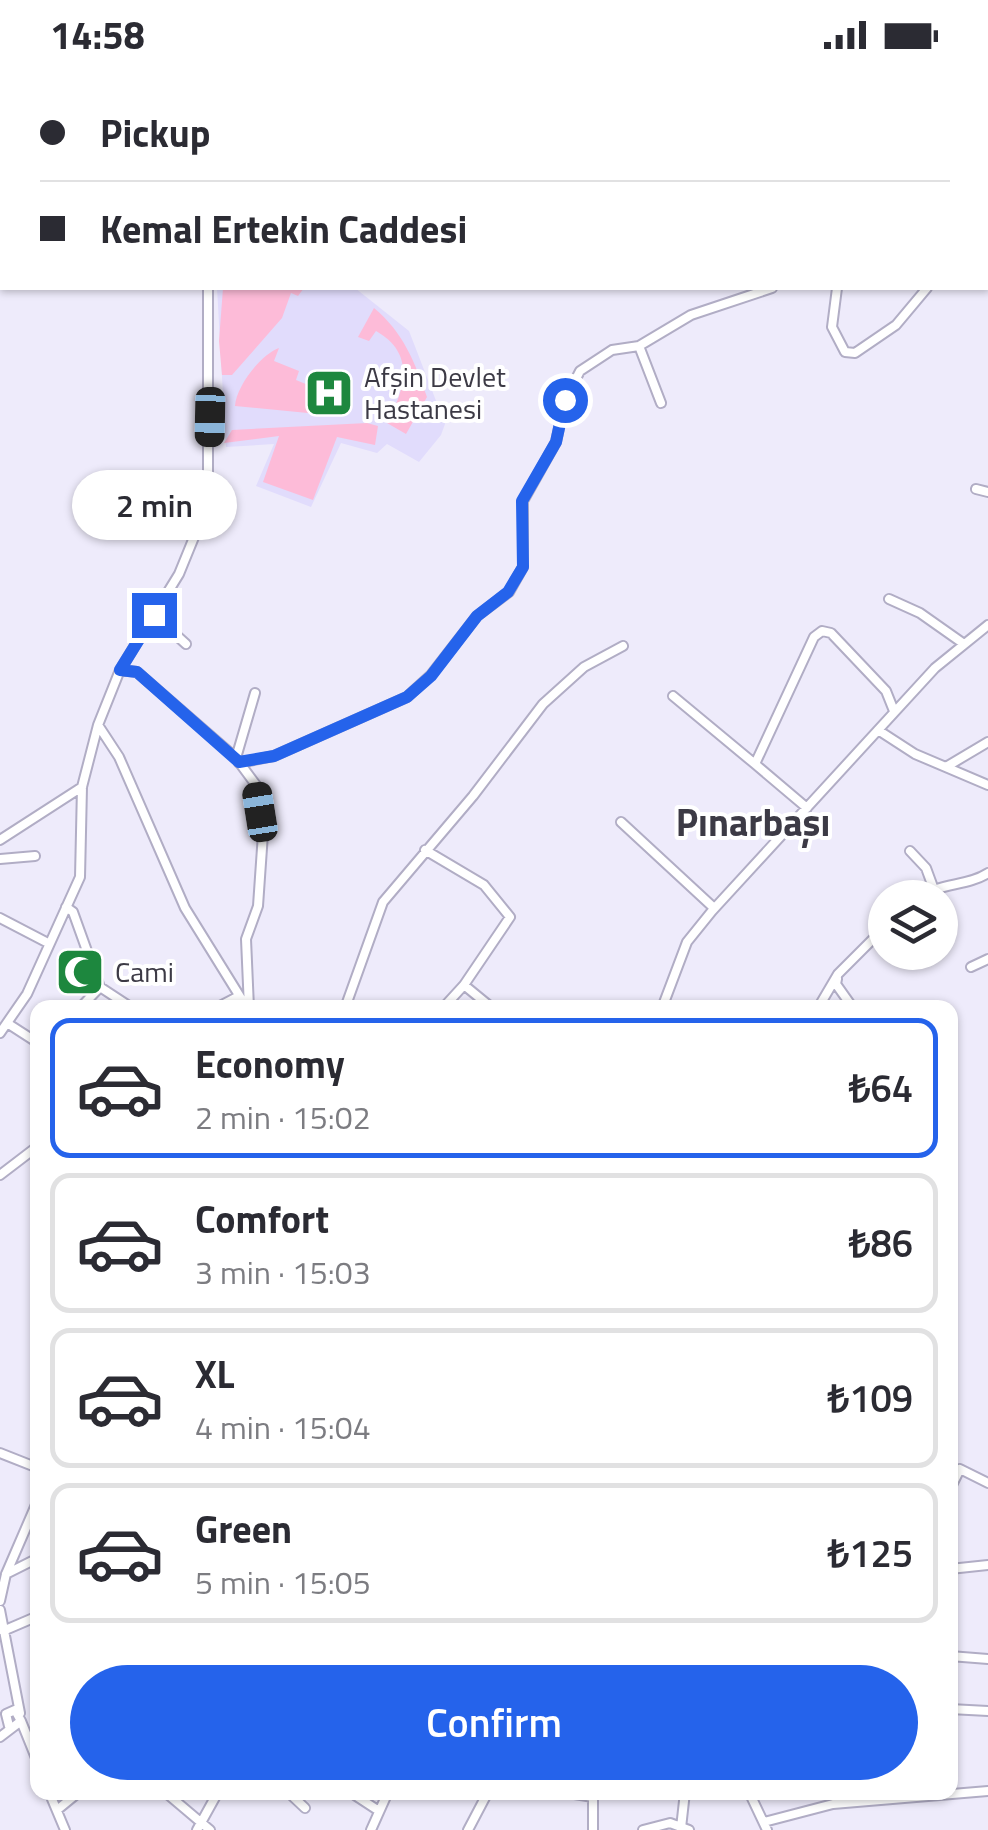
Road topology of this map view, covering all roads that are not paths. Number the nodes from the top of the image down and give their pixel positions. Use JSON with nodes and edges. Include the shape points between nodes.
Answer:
{"nodes":[{"id":1,"x":208,"y":290,"type":"edge"},
{"id":2,"x":766,"y":290,"type":"edge"},
{"id":3,"x":837,"y":290,"type":"edge"},
{"id":4,"x":924,"y":290,"type":"edge"},
{"id":5,"x":639,"y":346,"type":"junction"},
{"id":6,"x":661,"y":403,"type":"dead end"},
{"id":7,"x":976,"y":489,"type":"dead end"},
{"id":8,"x":988,"y":492,"type":"edge"},
{"id":9,"x":888,"y":599,"type":"dead end"},
{"id":10,"x":154,"y":615,"type":"junction"},
{"id":11,"x":988,"y":626,"type":"edge"},
{"id":12,"x":186,"y":644,"type":"dead end"},
{"id":13,"x":964,"y":644,"type":"junction"},
{"id":14,"x":623,"y":646,"type":"dead end"},
{"id":15,"x":120,"y":670,"type":"junction"},
{"id":16,"x":255,"y":693,"type":"dead end"},
{"id":17,"x":674,"y":696,"type":"dead end"},
{"id":18,"x":894,"y":710,"type":"junction"},
{"id":19,"x":98,"y":725,"type":"junction"},
{"id":20,"x":878,"y":730,"type":"junction"},
{"id":21,"x":988,"y":742,"type":"edge"},
{"id":22,"x":237,"y":760,"type":"junction"},
{"id":23,"x":755,"y":764,"type":"junction"},
{"id":24,"x":946,"y":768,"type":"junction"},
{"id":25,"x":988,"y":785,"type":"edge"},
{"id":26,"x":82,"y":787,"type":"junction"},
{"id":27,"x":807,"y":808,"type":"junction"},
{"id":28,"x":621,"y":822,"type":"dead end"},
{"id":29,"x":0,"y":840,"type":"edge"},
{"id":30,"x":425,"y":850,"type":"junction"},
{"id":31,"x":910,"y":851,"type":"dead end"},
{"id":32,"x":35,"y":856,"type":"dead end"},
{"id":33,"x":0,"y":860,"type":"edge"},
{"id":34,"x":988,"y":873,"type":"edge"},
{"id":35,"x":930,"y":880,"type":"edge"},
{"id":36,"x":958,"y":884,"type":"edge"},
{"id":37,"x":66,"y":908,"type":"junction"},
{"id":38,"x":714,"y":908,"type":"junction"},
{"id":39,"x":0,"y":918,"type":"edge"},
{"id":40,"x":48,"y":943,"type":"junction"},
{"id":41,"x":868,"y":944,"type":"edge"},
{"id":42,"x":988,"y":959,"type":"edge"},
{"id":43,"x":971,"y":967,"type":"dead end"},
{"id":44,"x":838,"y":974,"type":"junction"},
{"id":45,"x":464,"y":985,"type":"junction"},
{"id":46,"x":100,"y":986,"type":"junction"},
{"id":47,"x":239,"y":996,"type":"junction"},
{"id":48,"x":87,"y":1000,"type":"edge"},
{"id":49,"x":120,"y":1000,"type":"edge"},
{"id":50,"x":231,"y":1000,"type":"edge"},
{"id":51,"x":242,"y":1000,"type":"edge"},
{"id":52,"x":248,"y":1000,"type":"edge"},
{"id":53,"x":348,"y":1000,"type":"edge"},
{"id":54,"x":450,"y":1000,"type":"edge"},
{"id":55,"x":482,"y":1000,"type":"edge"},
{"id":56,"x":665,"y":1000,"type":"edge"},
{"id":57,"x":823,"y":1000,"type":"edge"},
{"id":58,"x":847,"y":1000,"type":"edge"},
{"id":59,"x":7,"y":1023,"type":"junction"},
{"id":60,"x":0,"y":1033,"type":"edge"},
{"id":61,"x":30,"y":1038,"type":"edge"},
{"id":62,"x":30,"y":1152,"type":"edge"},
{"id":63,"x":0,"y":1175,"type":"edge"},
{"id":64,"x":0,"y":1453,"type":"edge"},
{"id":65,"x":30,"y":1465,"type":"edge"},
{"id":66,"x":958,"y":1473,"type":"edge"},
{"id":67,"x":988,"y":1483,"type":"edge"},
{"id":68,"x":30,"y":1518,"type":"edge"},
{"id":69,"x":30,"y":1562,"type":"edge"},
{"id":70,"x":988,"y":1565,"type":"edge"},
{"id":71,"x":958,"y":1569,"type":"edge"},
{"id":72,"x":6,"y":1574,"type":"junction"},
{"id":73,"x":0,"y":1601,"type":"edge"},
{"id":74,"x":0,"y":1610,"type":"edge"},
{"id":75,"x":30,"y":1620,"type":"edge"},
{"id":76,"x":4,"y":1631,"type":"junction"},
{"id":77,"x":958,"y":1657,"type":"edge"},
{"id":78,"x":988,"y":1659,"type":"edge"},
{"id":79,"x":13,"y":1684,"type":"junction"},
{"id":80,"x":958,"y":1709,"type":"edge"},
{"id":81,"x":988,"y":1711,"type":"edge"},
{"id":82,"x":6,"y":1717,"type":"edge"},
{"id":83,"x":20,"y":1717,"type":"junction"},
{"id":84,"x":0,"y":1737,"type":"edge"},
{"id":85,"x":30,"y":1744,"type":"edge"},
{"id":86,"x":30,"y":1747,"type":"edge"},
{"id":87,"x":988,"y":1791,"type":"edge"},
{"id":88,"x":958,"y":1794,"type":"edge"},
{"id":89,"x":52,"y":1800,"type":"edge"},
{"id":90,"x":69,"y":1800,"type":"edge"},
{"id":91,"x":173,"y":1800,"type":"edge"},
{"id":92,"x":213,"y":1800,"type":"edge"},
{"id":93,"x":296,"y":1800,"type":"edge"},
{"id":94,"x":362,"y":1800,"type":"edge"},
{"id":95,"x":384,"y":1800,"type":"edge"},
{"id":96,"x":484,"y":1800,"type":"edge"},
{"id":97,"x":593,"y":1800,"type":"edge"},
{"id":98,"x":684,"y":1800,"type":"edge"},
{"id":99,"x":754,"y":1800,"type":"edge"},
{"id":100,"x":832,"y":1800,"type":"edge"},
{"id":101,"x":881,"y":1800,"type":"edge"},
{"id":102,"x":833,"y":1804,"type":"junction"},
{"id":103,"x":305,"y":1808,"type":"dead end"},
{"id":104,"x":56,"y":1810,"type":"junction"},
{"id":105,"x":379,"y":1811,"type":"junction"},
{"id":106,"x":765,"y":1826,"type":"edge"},
{"id":107,"x":198,"y":1827,"type":"edge"},
{"id":108,"x":683,"y":1829,"type":"edge"},
{"id":109,"x":65,"y":1830,"type":"edge"},
{"id":110,"x":210,"y":1830,"type":"edge"},
{"id":111,"x":370,"y":1830,"type":"edge"},
{"id":112,"x":468,"y":1830,"type":"edge"},
{"id":113,"x":593,"y":1830,"type":"edge"},
{"id":114,"x":643,"y":1830,"type":"edge"}],
"edges":[{"from":1,"to":10,"type":"street","via":[[208,482],[186,558]]},
{"from":2,"to":5,"type":"street","via":[[691,315]]},
{"from":3,"to":4,"type":"street","via":[[832,327],[845,352],[855,353],[896,325]]},
{"from":5,"to":6,"type":"street"},
{"from":5,"to":22,"type":"street","via":[[612,350],[573,381],[556,442],[522,501],[520,576],[477,616],[431,676],[407,697],[274,756]]},
{"from":7,"to":8,"type":"street"},
{"from":9,"to":13,"type":"street"},
{"from":10,"to":12,"type":"street"},
{"from":10,"to":15,"type":"street"},
{"from":11,"to":13,"type":"street"},
{"from":13,"to":18,"type":"street"},
{"from":14,"to":30,"type":"street","via":[[584,666],[543,704]]},
{"from":15,"to":19,"type":"street"},
{"from":15,"to":22,"type":"street","via":[[137,672]]},
{"from":16,"to":22,"type":"street"},
{"from":17,"to":23,"type":"street"},
{"from":18,"to":20,"type":"street"},
{"from":18,"to":23,"type":"street","via":[[870,673],[831,632],[822,631]]},
{"from":19,"to":26,"type":"street"},
{"from":19,"to":47,"type":"street","via":[[119,757],[185,908]]},
{"from":20,"to":24,"type":"street"},
{"from":20,"to":27,"type":"street"},
{"from":21,"to":24,"type":"street"},
{"from":22,"to":52,"type":"street","via":[[256,786],[264,819],[258,906],[246,939]]},
{"from":23,"to":27,"type":"street"},
{"from":24,"to":25,"type":"street"},
{"from":26,"to":29,"type":"street"},
{"from":26,"to":37,"type":"street","via":[[80,877]]},
{"from":27,"to":38,"type":"street"},
{"from":28,"to":38,"type":"street"},
{"from":30,"to":45,"type":"street","via":[[484,885],[510,917]]},
{"from":30,"to":53,"type":"street","via":[[383,902]]},
{"from":31,"to":35,"type":"street"},
{"from":32,"to":33,"type":"street"},
{"from":34,"to":36,"type":"street"},
{"from":37,"to":40,"type":"street"},
{"from":37,"to":46,"type":"street"},
{"from":38,"to":56,"type":"street","via":[[687,942]]},
{"from":39,"to":40,"type":"street"},
{"from":40,"to":59,"type":"street"},
{"from":41,"to":44,"type":"street"},
{"from":42,"to":43,"type":"street"},
{"from":44,"to":57,"type":"street"},
{"from":44,"to":58,"type":"street","via":[[836,984]]},
{"from":45,"to":54,"type":"street"},
{"from":45,"to":55,"type":"street"},
{"from":46,"to":48,"type":"street"},
{"from":46,"to":49,"type":"street"},
{"from":47,"to":50,"type":"street"},
{"from":47,"to":51,"type":"street"},
{"from":59,"to":60,"type":"street"},
{"from":59,"to":61,"type":"street"},
{"from":62,"to":63,"type":"street"},
{"from":64,"to":65,"type":"street"},
{"from":66,"to":67,"type":"street"},
{"from":68,"to":72,"type":"street"},
{"from":69,"to":72,"type":"street"},
{"from":70,"to":71,"type":"street"},
{"from":72,"to":73,"type":"street"},
{"from":74,"to":76,"type":"street"},
{"from":75,"to":76,"type":"street"},
{"from":76,"to":79,"type":"street"},
{"from":77,"to":78,"type":"street"},
{"from":79,"to":82,"type":"street"},
{"from":79,"to":83,"type":"street"},
{"from":80,"to":81,"type":"street"},
{"from":82,"to":83,"type":"street"},
{"from":82,"to":83,"type":"street"},
{"from":82,"to":84,"type":"street"},
{"from":82,"to":86,"type":"street"},
{"from":83,"to":85,"type":"street"},
{"from":87,"to":88,"type":"street"},
{"from":89,"to":104,"type":"street"},
{"from":90,"to":104,"type":"street"},
{"from":91,"to":107,"type":"street"},
{"from":92,"to":107,"type":"street"},
{"from":93,"to":103,"type":"street"},
{"from":94,"to":105,"type":"street"},
{"from":95,"to":105,"type":"street"},
{"from":96,"to":112,"type":"street"},
{"from":97,"to":113,"type":"street"},
{"from":98,"to":108,"type":"street"},
{"from":99,"to":106,"type":"street"},
{"from":100,"to":102,"type":"street"},
{"from":101,"to":102,"type":"street"},
{"from":102,"to":106,"type":"street"},
{"from":104,"to":109,"type":"street"},
{"from":105,"to":111,"type":"street"},
{"from":107,"to":110,"type":"street"},
{"from":108,"to":114,"type":"street","via":[[670,1823]]}]}
